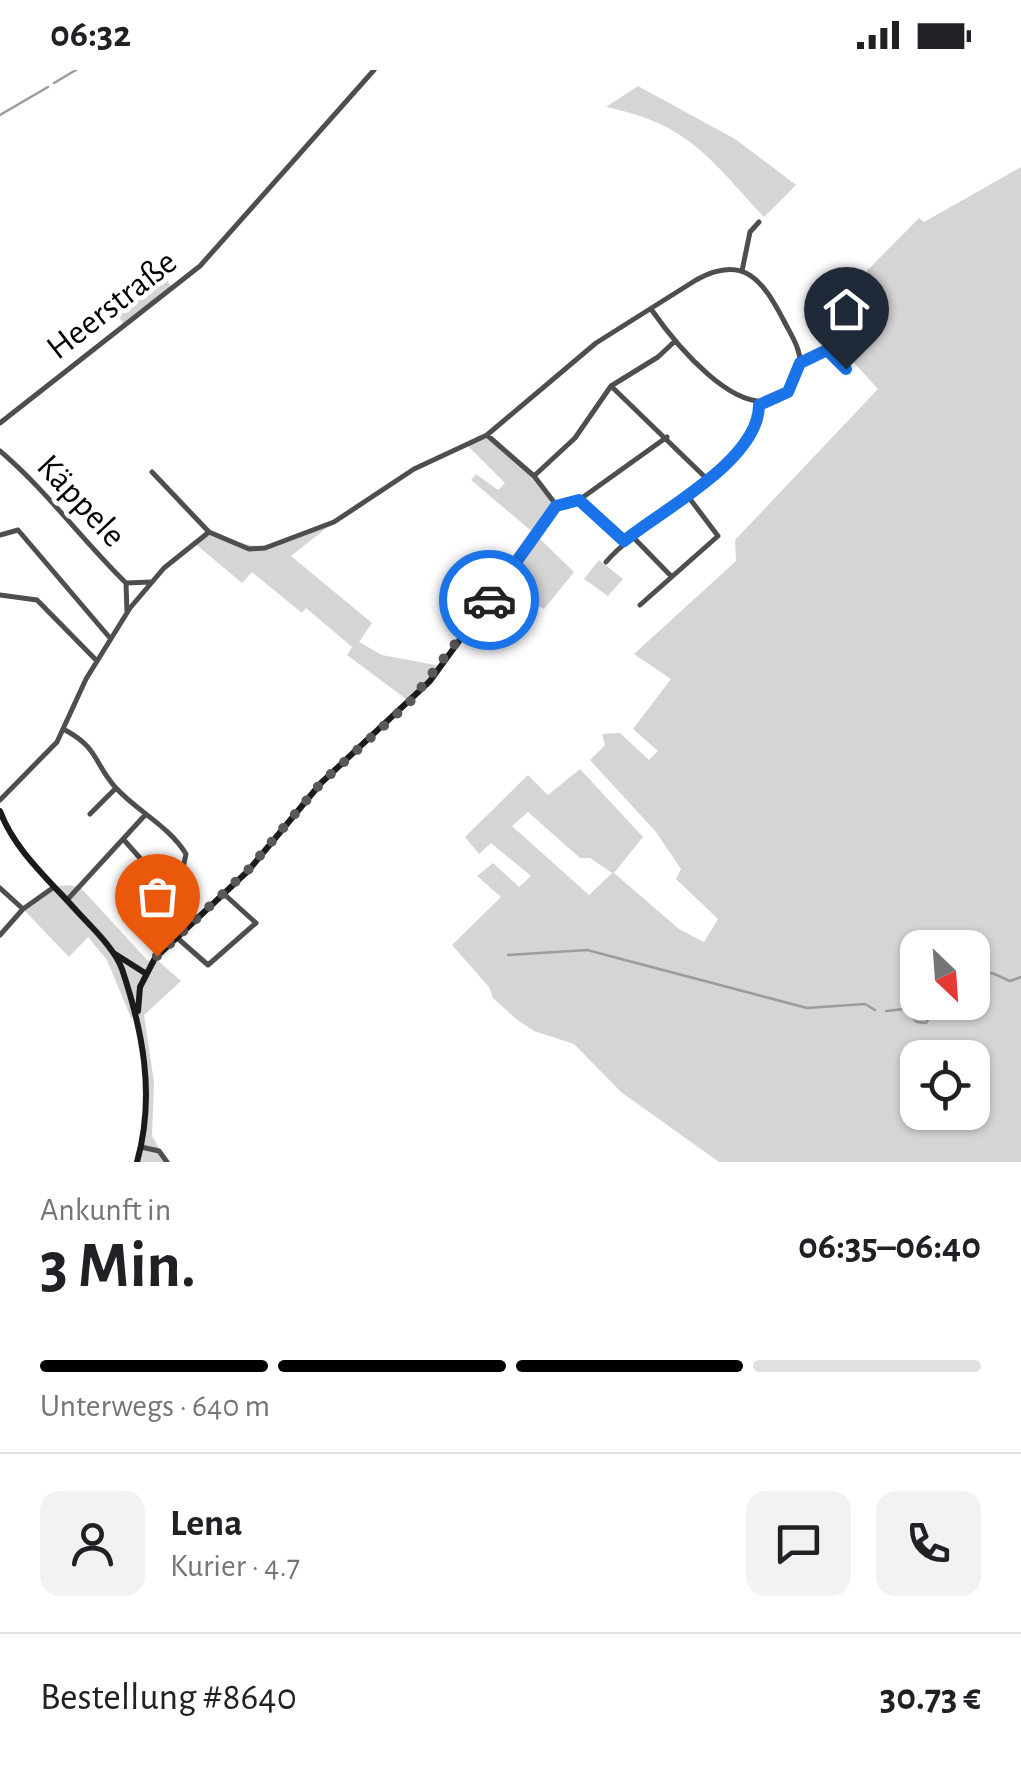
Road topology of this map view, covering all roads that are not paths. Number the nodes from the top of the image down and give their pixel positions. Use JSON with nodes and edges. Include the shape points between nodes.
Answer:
{"nodes":[{"id":1,"x":374,"y":70,"type":"edge"},
{"id":2,"x":759,"y":222,"type":"dead end"},
{"id":3,"x":742,"y":272,"type":"junction"},
{"id":4,"x":651,"y":308,"type":"junction"},
{"id":5,"x":674,"y":342,"type":"junction"},
{"id":6,"x":800,"y":363,"type":"junction"},
{"id":7,"x":846,"y":369,"type":"dead end"},
{"id":8,"x":611,"y":386,"type":"junction"},
{"id":9,"x":759,"y":405,"type":"junction"},
{"id":10,"x":0,"y":423,"type":"edge"},
{"id":11,"x":487,"y":435,"type":"junction"},
{"id":12,"x":667,"y":437,"type":"junction"},
{"id":13,"x":0,"y":451,"type":"edge"},
{"id":14,"x":152,"y":472,"type":"dead end"},
{"id":15,"x":534,"y":476,"type":"junction"},
{"id":16,"x":707,"y":478,"type":"junction"},
{"id":17,"x":687,"y":495,"type":"junction"},
{"id":18,"x":579,"y":500,"type":"junction"},
{"id":19,"x":556,"y":506,"type":"junction"},
{"id":20,"x":209,"y":532,"type":"junction"},
{"id":21,"x":0,"y":535,"type":"edge"},
{"id":22,"x":631,"y":535,"type":"junction"},
{"id":23,"x":624,"y":541,"type":"junction"},
{"id":24,"x":606,"y":562,"type":"dead end"},
{"id":25,"x":672,"y":577,"type":"junction"},
{"id":26,"x":151,"y":582,"type":"junction"},
{"id":27,"x":126,"y":583,"type":"junction"},
{"id":28,"x":0,"y":595,"type":"edge"},
{"id":29,"x":640,"y":605,"type":"dead end"},
{"id":30,"x":127,"y":612,"type":"junction"},
{"id":31,"x":110,"y":638,"type":"junction"},
{"id":32,"x":97,"y":661,"type":"junction"},
{"id":33,"x":65,"y":730,"type":"junction"},
{"id":34,"x":116,"y":788,"type":"junction"},
{"id":35,"x":0,"y":800,"type":"edge"},
{"id":36,"x":0,"y":811,"type":"edge"},
{"id":37,"x":90,"y":814,"type":"dead end"},
{"id":38,"x":146,"y":814,"type":"junction"},
{"id":39,"x":124,"y":840,"type":"junction"},
{"id":40,"x":164,"y":885,"type":"junction"},
{"id":41,"x":54,"y":886,"type":"junction"},
{"id":42,"x":0,"y":888,"type":"edge"},
{"id":43,"x":224,"y":894,"type":"junction"},
{"id":44,"x":66,"y":900,"type":"junction"},
{"id":45,"x":141,"y":906,"type":"junction"},
{"id":46,"x":23,"y":909,"type":"junction"},
{"id":47,"x":127,"y":918,"type":"dead end"},
{"id":48,"x":0,"y":935,"type":"edge"},
{"id":49,"x":176,"y":938,"type":"junction"},
{"id":50,"x":155,"y":958,"type":"junction"},
{"id":51,"x":131,"y":968,"type":"junction"},
{"id":52,"x":145,"y":973,"type":"junction"},
{"id":53,"x":130,"y":988,"type":"junction"},
{"id":54,"x":140,"y":988,"type":"junction"},
{"id":55,"x":138,"y":1011,"type":"junction"},
{"id":56,"x":141,"y":1147,"type":"junction"},
{"id":57,"x":137,"y":1162,"type":"edge"},
{"id":58,"x":166,"y":1162,"type":"edge"}],
"edges":[{"from":1,"to":10,"type":"street","name":"Heerstraße","via":[[200,266]]},
{"from":2,"to":3,"type":"street","via":[[750,232]]},
{"from":3,"to":4,"type":"street","via":[[712,272]]},
{"from":3,"to":6,"type":"street","via":[[768,292]]},
{"from":4,"to":5,"type":"street"},
{"from":4,"to":11,"type":"street","via":[[596,343]]},
{"from":5,"to":8,"type":"street"},
{"from":5,"to":9,"type":"street","via":[[742,399]]},
{"from":6,"to":7,"type":"street","via":[[827,350]]},
{"from":6,"to":9,"type":"street","via":[[788,392]]},
{"from":8,"to":12,"type":"street"},
{"from":8,"to":15,"type":"street","via":[[575,438]]},
{"from":9,"to":16,"type":"street","via":[[751,436]]},
{"from":11,"to":15,"type":"street"},
{"from":11,"to":20,"type":"street","via":[[414,469],[294,540],[249,549]]},
{"from":12,"to":16,"type":"street"},
{"from":12,"to":18,"type":"street"},
{"from":13,"to":27,"type":"street","name":"Käppele","via":[[45,490]]},
{"from":14,"to":20,"type":"street"},
{"from":15,"to":19,"type":"street"},
{"from":16,"to":17,"type":"street"},
{"from":17,"to":22,"type":"street"},
{"from":17,"to":25,"type":"street","via":[[719,533]]},
{"from":18,"to":19,"type":"street"},
{"from":18,"to":23,"type":"street"},
{"from":19,"to":43,"type":"street","via":[[430,681],[321,783]]},
{"from":20,"to":26,"type":"street"},
{"from":21,"to":31,"type":"street","via":[[18,530]]},
{"from":22,"to":23,"type":"street"},
{"from":22,"to":25,"type":"street"},
{"from":23,"to":24,"type":"street"},
{"from":25,"to":29,"type":"street"},
{"from":26,"to":27,"type":"street","name":"Käppele"},
{"from":26,"to":30,"type":"street"},
{"from":27,"to":30,"type":"street","name":"Käppele"},
{"from":28,"to":32,"type":"street","via":[[37,600]]},
{"from":30,"to":31,"type":"street"},
{"from":31,"to":32,"type":"street"},
{"from":32,"to":33,"type":"street"},
{"from":33,"to":34,"type":"street","via":[[95,750]]},
{"from":33,"to":35,"type":"street"},
{"from":34,"to":37,"type":"street"},
{"from":34,"to":38,"type":"street"},
{"from":36,"to":41,"type":"street"},
{"from":38,"to":39,"type":"street"},
{"from":38,"to":40,"type":"street","via":[[186,854],[183,868]]},
{"from":39,"to":40,"type":"street"},
{"from":39,"to":44,"type":"street"},
{"from":40,"to":45,"type":"street"},
{"from":41,"to":44,"type":"street"},
{"from":41,"to":46,"type":"street"},
{"from":42,"to":46,"type":"street"},
{"from":43,"to":49,"type":"street"},
{"from":43,"to":49,"type":"street","via":[[256,923],[208,966]]},
{"from":44,"to":51,"type":"street"},
{"from":45,"to":47,"type":"street"},
{"from":45,"to":49,"type":"street"},
{"from":46,"to":48,"type":"street"},
{"from":49,"to":50,"type":"street"},
{"from":50,"to":51,"type":"street"},
{"from":50,"to":52,"type":"street"},
{"from":51,"to":52,"type":"street"},
{"from":51,"to":53,"type":"street","via":[[122,981]]},
{"from":52,"to":54,"type":"street"},
{"from":53,"to":54,"type":"street"},
{"from":53,"to":55,"type":"street"},
{"from":54,"to":55,"type":"street"},
{"from":55,"to":56,"type":"street","via":[[147,1091]]},
{"from":56,"to":57,"type":"street"},
{"from":56,"to":58,"type":"street","via":[[158,1151]]}]}
